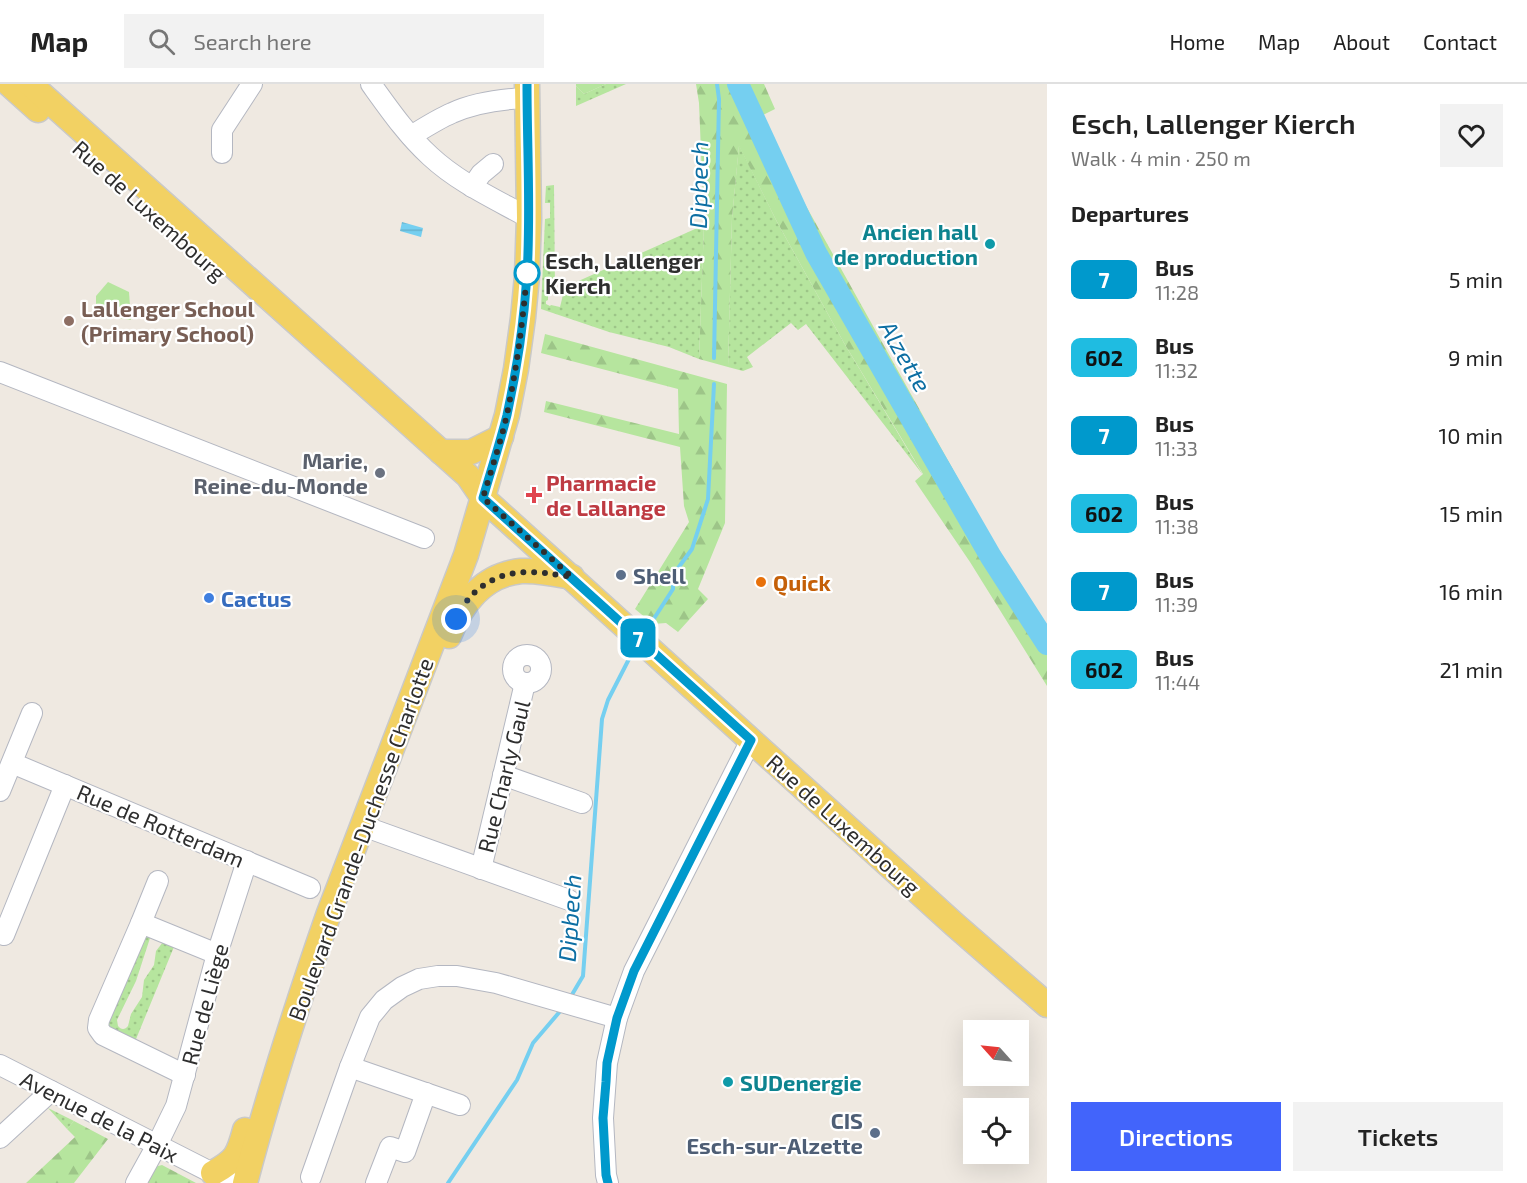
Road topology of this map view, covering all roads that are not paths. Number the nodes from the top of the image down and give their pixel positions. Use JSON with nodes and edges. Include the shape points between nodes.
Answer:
{"nodes":[{"id":1,"x":9,"y":84,"type":"edge"},
{"id":2,"x":30,"y":84,"type":"edge"},
{"id":3,"x":252,"y":84,"type":"edge"},
{"id":4,"x":371,"y":84,"type":"edge"},
{"id":5,"x":527,"y":91,"type":"edge"},
{"id":6,"x":411,"y":136,"type":"junction"},
{"id":7,"x":222,"y":153,"type":"dead end"},
{"id":8,"x":493,"y":164,"type":"dead end"},
{"id":9,"x":472,"y":187,"type":"junction"},
{"id":10,"x":529,"y":218,"type":"junction"},
{"id":11,"x":0,"y":372,"type":"edge"},
{"id":12,"x":501,"y":437,"type":"junction"},
{"id":13,"x":441,"y":452,"type":"junction"},
{"id":14,"x":483,"y":498,"type":"junction"},
{"id":15,"x":424,"y":538,"type":"dead end"},
{"id":16,"x":572,"y":577,"type":"junction"},
{"id":17,"x":525,"y":683,"type":"dead end"},
{"id":18,"x":32,"y":713,"type":"dead end"},
{"id":19,"x":751,"y":740,"type":"junction"},
{"id":20,"x":12,"y":763,"type":"junction"},
{"id":21,"x":385,"y":768,"type":"junction"},
{"id":22,"x":503,"y":775,"type":"junction"},
{"id":23,"x":65,"y":785,"type":"junction"},
{"id":24,"x":0,"y":791,"type":"edge"},
{"id":25,"x":582,"y":803,"type":"dead end"},
{"id":26,"x":363,"y":826,"type":"junction"},
{"id":27,"x":247,"y":861,"type":"junction"},
{"id":28,"x":481,"y":869,"type":"junction"},
{"id":29,"x":158,"y":881,"type":"dead end"},
{"id":30,"x":310,"y":888,"type":"dead end"},
{"id":31,"x":569,"y":900,"type":"dead end"},
{"id":32,"x":141,"y":923,"type":"junction"},
{"id":33,"x":1,"y":938,"type":"edge"},
{"id":34,"x":217,"y":954,"type":"junction"},
{"id":35,"x":313,"y":959,"type":"junction"},
{"id":36,"x":1047,"y":1005,"type":"edge"},
{"id":37,"x":617,"y":1018,"type":"junction"},
{"id":38,"x":0,"y":1065,"type":"edge"},
{"id":39,"x":350,"y":1067,"type":"junction"},
{"id":40,"x":185,"y":1075,"type":"junction"},
{"id":41,"x":51,"y":1091,"type":"junction"},
{"id":42,"x":426,"y":1094,"type":"junction"},
{"id":43,"x":460,"y":1105,"type":"dead end"},
{"id":44,"x":0,"y":1138,"type":"edge"},
{"id":45,"x":157,"y":1145,"type":"junction"},
{"id":46,"x":311,"y":1177,"type":"dead end"},
{"id":47,"x":223,"y":1178,"type":"edge"},
{"id":48,"x":136,"y":1183,"type":"edge"},
{"id":49,"x":245,"y":1183,"type":"edge"},
{"id":50,"x":376,"y":1183,"type":"edge"},
{"id":51,"x":608,"y":1183,"type":"edge"}],
"edges":[{"from":1,"to":14,"type":"main road","name":"Rue de Luxembourg","via":[[459,487]]},
{"from":2,"to":13,"type":"main road","name":"Rue de Luxembourg"},
{"from":3,"to":7,"type":"street","via":[[222,130]]},
{"from":4,"to":6,"type":"street"},
{"from":5,"to":6,"type":"street","via":[[451,113]]},
{"from":5,"to":10,"type":"main road","name":"Boulevard Grande-Duchesse Charlotte"},
{"from":6,"to":9,"type":"street","via":[[431,157]]},
{"from":8,"to":9,"type":"street"},
{"from":9,"to":10,"type":"street"},
{"from":10,"to":12,"type":"main road","name":"Boulevard Grande-Duchesse Charlotte","via":[[523,318]]},
{"from":11,"to":15,"type":"street"},
{"from":12,"to":13,"type":"main road","via":[[471,452]]},
{"from":12,"to":14,"type":"main road","name":"Boulevard Grande-Duchesse Charlotte"},
{"from":13,"to":14,"type":"main road","name":"Rue de Luxembourg","via":[[468,476]]},
{"from":14,"to":16,"type":"main road","name":"Rue de Luxembourg"},
{"from":14,"to":21,"type":"main road","name":"Boulevard Grande-Duchesse Charlotte","via":[[466,555]]},
{"from":16,"to":19,"type":"main road","name":"Rue de Luxembourg"},
{"from":16,"to":21,"type":"main road","via":[[521,571],[489,582],[471,597],[456,619],[422,707]]},
{"from":17,"to":22,"type":"street","name":"Rue Charly Gaul"},
{"from":18,"to":20,"type":"street"},
{"from":19,"to":36,"type":"main road","name":"Rue de Luxembourg"},
{"from":19,"to":37,"type":"street","via":[[634,971]]},
{"from":20,"to":23,"type":"street","name":"Rue de Rotterdam"},
{"from":20,"to":24,"type":"street"},
{"from":21,"to":26,"type":"main road","name":"Boulevard Grande-Duchesse Charlotte"},
{"from":22,"to":25,"type":"street"},
{"from":22,"to":28,"type":"street","name":"Rue Charly Gaul"},
{"from":23,"to":27,"type":"street","name":"Rue de Rotterdam"},
{"from":23,"to":33,"type":"street"},
{"from":26,"to":28,"type":"street"},
{"from":26,"to":35,"type":"main road","name":"Boulevard Grande-Duchesse Charlotte"},
{"from":27,"to":30,"type":"street","name":"Rue de Rotterdam"},
{"from":27,"to":34,"type":"street","name":"Rue de Liège"},
{"from":28,"to":31,"type":"street"},
{"from":29,"to":32,"type":"street"},
{"from":32,"to":34,"type":"street"},
{"from":32,"to":40,"type":"street","via":[[98,1029]]},
{"from":34,"to":40,"type":"street","name":"Rue de Liège"},
{"from":35,"to":47,"type":"main road","via":[[281,1011],[241,1147]]},
{"from":35,"to":49,"type":"main road","name":"Boulevard Grande-Duchesse Charlotte"},
{"from":37,"to":39,"type":"street","via":[[496,983],[457,976],[419,979],[384,1000],[370,1017]]},
{"from":37,"to":51,"type":"street","via":[[607,1063],[603,1118]]},
{"from":38,"to":41,"type":"street","name":"Avenue de la Paix"},
{"from":39,"to":42,"type":"street"},
{"from":39,"to":46,"type":"street"},
{"from":40,"to":45,"type":"street","name":"Rue de Liège","via":[[176,1106]]},
{"from":41,"to":44,"type":"street"},
{"from":41,"to":45,"type":"street","name":"Avenue de la Paix"},
{"from":42,"to":43,"type":"street"},
{"from":42,"to":50,"type":"street","via":[[405,1152],[390,1147]]},
{"from":45,"to":47,"type":"street","name":"Avenue de la Paix"},
{"from":45,"to":48,"type":"street","name":"Rue de Liège"}]}
